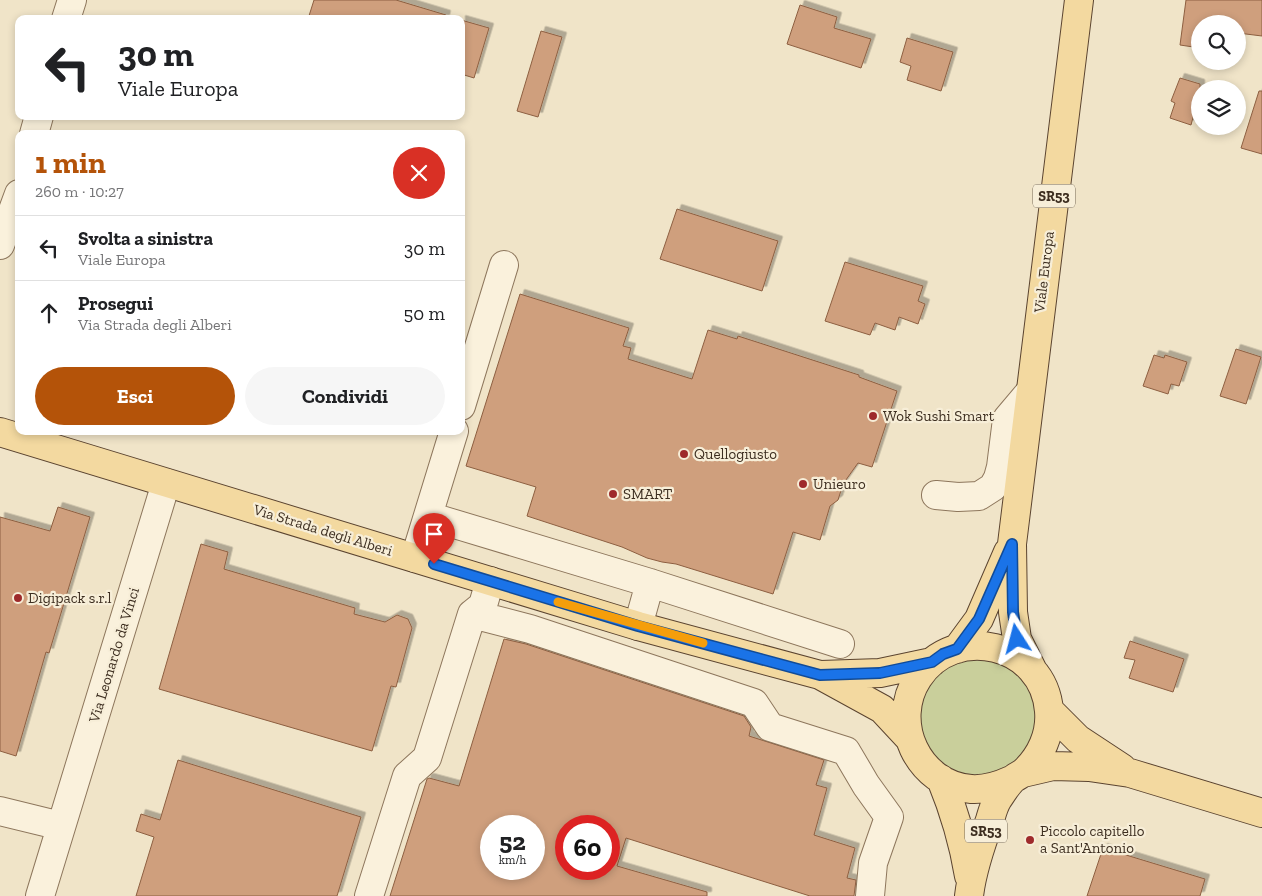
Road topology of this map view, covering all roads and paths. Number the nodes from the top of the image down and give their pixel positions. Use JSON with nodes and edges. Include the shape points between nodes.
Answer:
{"nodes":[{"id":1,"x":72,"y":0,"type":"edge"},
{"id":2,"x":1078,"y":0,"type":"edge"},
{"id":3,"x":67,"y":15,"type":"edge"},
{"id":4,"x":15,"y":205,"type":"edge"},
{"id":5,"x":0,"y":245,"type":"edge"},
{"id":6,"x":504,"y":265,"type":"dead end"},
{"id":7,"x":1030,"y":392,"type":"junction"},
{"id":8,"x":465,"y":393,"type":"edge"},
{"id":9,"x":0,"y":432,"type":"edge"},
{"id":10,"x":453,"y":435,"type":"edge"},
{"id":11,"x":1020,"y":479,"type":"junction"},
{"id":12,"x":166,"y":483,"type":"junction"},
{"id":13,"x":428,"y":516,"type":"junction"},
{"id":14,"x":1012,"y":544,"type":"junction"},
{"id":15,"x":415,"y":558,"type":"junction"},
{"id":16,"x":490,"y":581,"type":"junction"},
{"id":17,"x":650,"y":583,"type":"junction"},
{"id":18,"x":472,"y":614,"type":"junction"},
{"id":19,"x":638,"y":626,"type":"junction"},
{"id":20,"x":840,"y":644,"type":"dead end"},
{"id":21,"x":957,"y":649,"type":"junction"},
{"id":22,"x":932,"y":662,"type":"junction"},
{"id":23,"x":1033,"y":671,"type":"junction"},
{"id":24,"x":820,"y":675,"type":"junction"},
{"id":25,"x":1049,"y":710,"type":"junction"},
{"id":26,"x":909,"y":738,"type":"junction"},
{"id":27,"x":1130,"y":773,"type":"junction"},
{"id":28,"x":1017,"y":777,"type":"junction"},
{"id":29,"x":940,"y":779,"type":"junction"},
{"id":30,"x":0,"y":811,"type":"edge"},
{"id":31,"x":1262,"y":813,"type":"edge"},
{"id":32,"x":61,"y":826,"type":"junction"},
{"id":33,"x":970,"y":891,"type":"edge"},
{"id":34,"x":40,"y":896,"type":"edge"},
{"id":35,"x":369,"y":896,"type":"edge"},
{"id":36,"x":870,"y":896,"type":"edge"}],
"edges":[{"from":1,"to":3,"type":"street"},
{"from":2,"to":7,"type":"main road","name":"Viale Europa","number":"SR53"},
{"from":4,"to":5,"type":"street"},
{"from":6,"to":8,"type":"street"},
{"from":7,"to":11,"type":"main road","name":"Viale Europa","number":"SR53"},
{"from":7,"to":11,"type":"street","via":[[1007,420],[1001,467],[993,487],[979,496],[958,497],[936,495],[950,504],[966,501]]},
{"from":9,"to":12,"type":"main road","name":"Via Strada degli Alberi"},
{"from":10,"to":13,"type":"street"},
{"from":11,"to":14,"type":"main road","name":"Viale Europa","number":"SR53"},
{"from":12,"to":15,"type":"main road","name":"Via Strada degli Alberi"},
{"from":12,"to":32,"type":"street","name":"Via Leonardo da Vinci"},
{"from":13,"to":15,"type":"street"},
{"from":13,"to":17,"type":"street"},
{"from":14,"to":21,"type":"main road","name":"Viale Europa","number":"SR53","via":[[979,619]]},
{"from":14,"to":23,"type":"main road","name":"Viale Europa","number":"SR53","via":[[1013,612],[1017,639]]},
{"from":15,"to":16,"type":"main road","name":"Via Strada degli Alberi"},
{"from":16,"to":18,"type":"street","via":[[483,605]]},
{"from":16,"to":19,"type":"main road","name":"Via Strada degli Alberi"},
{"from":17,"to":19,"type":"street"},
{"from":17,"to":20,"type":"street"},
{"from":18,"to":35,"type":"street","via":[[427,758],[407,776]]},
{"from":18,"to":36,"type":"street","via":[[530,628],[754,702],[770,727],[846,751],[889,817],[874,863]]},
{"from":19,"to":24,"type":"main road","name":"Via Strada degli Alberi"},
{"from":21,"to":22,"type":"main road","name":"Viale Europa"},
{"from":21,"to":23,"type":"main road","name":"Viale Europa","via":[[977,646],[998,648]]},
{"from":22,"to":24,"type":"main road","name":"Via Strada degli Alberi","via":[[880,673]]},
{"from":22,"to":26,"type":"main road","name":"Viale Europa","via":[[914,684],[909,697],[906,710]]},
{"from":23,"to":25,"type":"main road","name":"Viale Europa","via":[[1041,683]]},
{"from":24,"to":26,"type":"main road","name":"Via Strada degli Alberi","via":[[882,709]]},
{"from":25,"to":27,"type":"main road","via":[[1078,739]]},
{"from":25,"to":28,"type":"main road","name":"Viale Europa","via":[[1046,738],[1037,757]]},
{"from":26,"to":29,"type":"main road","name":"Viale Europa","via":[[922,763]]},
{"from":27,"to":28,"type":"main road","via":[[1054,766]]},
{"from":27,"to":31,"type":"main road"},
{"from":28,"to":29,"type":"main road","name":"Viale Europa","via":[[985,789],[970,789]]},
{"from":28,"to":33,"type":"main road","name":"Viale Europa","number":"SR53","via":[[997,800],[982,841]]},
{"from":29,"to":33,"type":"main road","name":"Viale Europa","number":"SR53","via":[[961,836]]},
{"from":30,"to":32,"type":"street"},
{"from":32,"to":34,"type":"street","name":"Via Leonardo da Vinci"}]}
